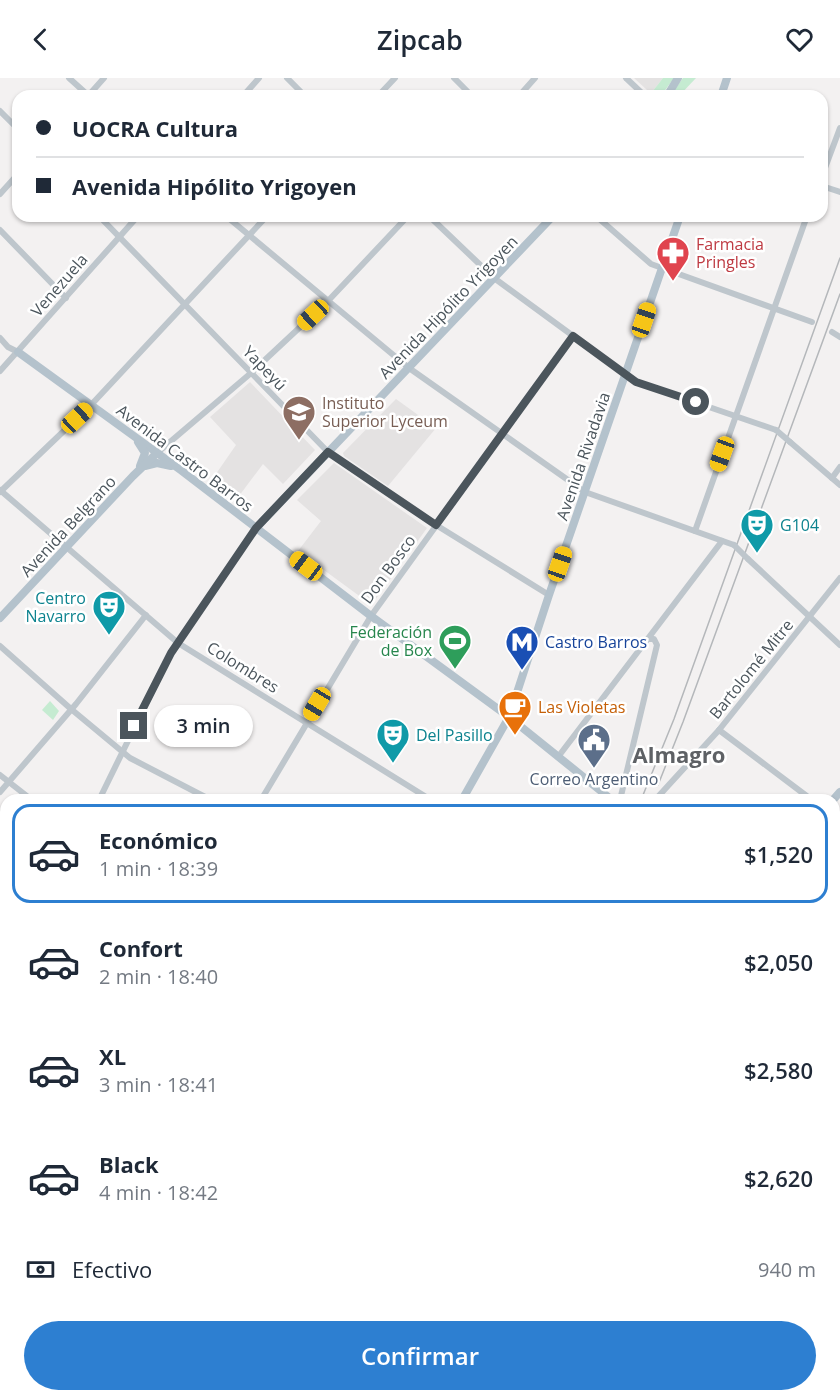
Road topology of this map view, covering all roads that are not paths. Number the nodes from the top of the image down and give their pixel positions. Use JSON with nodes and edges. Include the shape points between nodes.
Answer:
{"nodes":[{"id":1,"x":69,"y":78,"type":"edge"},
{"id":2,"x":104,"y":78,"type":"edge"},
{"id":3,"x":259,"y":78,"type":"edge"},
{"id":4,"x":287,"y":78,"type":"edge"},
{"id":5,"x":395,"y":78,"type":"edge"},
{"id":6,"x":454,"y":78,"type":"edge"},
{"id":7,"x":535,"y":78,"type":"edge"},
{"id":8,"x":626,"y":78,"type":"edge"},
{"id":9,"x":82,"y":90,"type":"edge"},
{"id":10,"x":94,"y":90,"type":"edge"},
{"id":11,"x":248,"y":90,"type":"edge"},
{"id":12,"x":299,"y":90,"type":"edge"},
{"id":13,"x":384,"y":90,"type":"edge"},
{"id":14,"x":466,"y":90,"type":"edge"},
{"id":15,"x":524,"y":90,"type":"edge"},
{"id":16,"x":639,"y":90,"type":"edge"},
{"id":17,"x":0,"y":111,"type":"edge"},
{"id":18,"x":12,"y":123,"type":"edge"},
{"id":19,"x":840,"y":128,"type":"edge"},
{"id":20,"x":828,"y":160,"type":"edge"},
{"id":21,"x":12,"y":181,"type":"edge"},
{"id":22,"x":0,"y":194,"type":"edge"},
{"id":23,"x":105,"y":222,"type":"edge"},
{"id":24,"x":133,"y":222,"type":"edge"},
{"id":25,"x":233,"y":222,"type":"edge"},
{"id":26,"x":261,"y":222,"type":"edge"},
{"id":27,"x":402,"y":222,"type":"edge"},
{"id":28,"x":435,"y":222,"type":"edge"},
{"id":29,"x":547,"y":222,"type":"edge"},
{"id":30,"x":603,"y":222,"type":"edge"},
{"id":31,"x":678,"y":222,"type":"edge"},
{"id":32,"x":805,"y":222,"type":"edge"},
{"id":33,"x":0,"y":230,"type":"edge"},
{"id":34,"x":249,"y":235,"type":"junction"},
{"id":35,"x":119,"y":237,"type":"junction"},
{"id":36,"x":662,"y":269,"type":"junction"},
{"id":37,"x":494,"y":278,"type":"junction"},
{"id":38,"x":66,"y":298,"type":"junction"},
{"id":39,"x":328,"y":301,"type":"junction"},
{"id":40,"x":184,"y":305,"type":"junction"},
{"id":41,"x":774,"y":307,"type":"junction"},
{"id":42,"x":812,"y":322,"type":"dead end"},
{"id":43,"x":832,"y":332,"type":"dead end"},
{"id":44,"x":573,"y":336,"type":"junction"},
{"id":45,"x":840,"y":337,"type":"edge"},
{"id":46,"x":0,"y":338,"type":"edge"},
{"id":47,"x":18,"y":352,"type":"junction"},
{"id":48,"x":409,"y":368,"type":"junction"},
{"id":49,"x":0,"y":371,"type":"edge"},
{"id":50,"x":250,"y":373,"type":"junction"},
{"id":51,"x":626,"y":375,"type":"junction"},
{"id":52,"x":91,"y":405,"type":"junction"},
{"id":53,"x":735,"y":416,"type":"junction"},
{"id":54,"x":131,"y":434,"type":"junction"},
{"id":55,"x":502,"y":435,"type":"junction"},
{"id":56,"x":328,"y":452,"type":"junction"},
{"id":57,"x":157,"y":453,"type":"junction"},
{"id":58,"x":840,"y":467,"type":"edge"},
{"id":59,"x":141,"y":468,"type":"junction"},
{"id":60,"x":182,"y":471,"type":"junction"},
{"id":61,"x":133,"y":476,"type":"junction"},
{"id":62,"x":832,"y":478,"type":"junction"},
{"id":63,"x":840,"y":485,"type":"edge"},
{"id":64,"x":0,"y":491,"type":"edge"},
{"id":65,"x":585,"y":492,"type":"junction"},
{"id":66,"x":436,"y":525,"type":"junction"},
{"id":67,"x":256,"y":528,"type":"junction"},
{"id":68,"x":695,"y":531,"type":"junction"},
{"id":69,"x":722,"y":541,"type":"junction"},
{"id":70,"x":66,"y":547,"type":"junction"},
{"id":71,"x":840,"y":579,"type":"edge"},
{"id":72,"x":549,"y":595,"type":"junction"},
{"id":73,"x":146,"y":615,"type":"junction"},
{"id":74,"x":371,"y":616,"type":"junction"},
{"id":75,"x":810,"y":617,"type":"junction"},
{"id":76,"x":0,"y":618,"type":"edge"},
{"id":77,"x":648,"y":639,"type":"junction"},
{"id":78,"x":178,"y":643,"type":"junction"},
{"id":79,"x":840,"y":645,"type":"edge"},
{"id":80,"x":0,"y":646,"type":"edge"},
{"id":81,"x":71,"y":709,"type":"junction"},
{"id":82,"x":509,"y":717,"type":"junction"},
{"id":83,"x":307,"y":722,"type":"junction"},
{"id":84,"x":719,"y":730,"type":"junction"},
{"id":85,"x":122,"y":752,"type":"junction"},
{"id":86,"x":558,"y":757,"type":"junction"},
{"id":87,"x":0,"y":775,"type":"edge"},
{"id":88,"x":8,"y":782,"type":"junction"},
{"id":89,"x":0,"y":792,"type":"edge"},
{"id":90,"x":24,"y":794,"type":"edge"},
{"id":91,"x":102,"y":794,"type":"edge"},
{"id":92,"x":199,"y":794,"type":"edge"},
{"id":93,"x":265,"y":794,"type":"edge"},
{"id":94,"x":421,"y":794,"type":"edge"},
{"id":95,"x":465,"y":794,"type":"edge"},
{"id":96,"x":604,"y":794,"type":"edge"},
{"id":97,"x":621,"y":794,"type":"edge"},
{"id":98,"x":660,"y":794,"type":"edge"},
{"id":99,"x":804,"y":794,"type":"edge"}],
"edges":[{"from":1,"to":9,"type":"street"},
{"from":2,"to":10,"type":"street"},
{"from":3,"to":11,"type":"street"},
{"from":4,"to":12,"type":"street"},
{"from":5,"to":13,"type":"street"},
{"from":6,"to":14,"type":"street"},
{"from":7,"to":15,"type":"street"},
{"from":8,"to":16,"type":"street"},
{"from":17,"to":18,"type":"street"},
{"from":19,"to":20,"type":"street"},
{"from":21,"to":22,"type":"street"},
{"from":23,"to":35,"type":"street","name":"Yapeyú"},
{"from":24,"to":35,"type":"street","name":"Venezuela"},
{"from":25,"to":34,"type":"street"},
{"from":26,"to":34,"type":"street"},
{"from":27,"to":39,"type":"street"},
{"from":28,"to":37,"type":"street"},
{"from":29,"to":37,"type":"main road","name":"Avenida Hipólito Yrigoyen"},
{"from":30,"to":36,"type":"street"},
{"from":31,"to":36,"type":"main road","name":"Avenida Rivadavia"},
{"from":32,"to":41,"type":"street"},
{"from":33,"to":38,"type":"street"},
{"from":34,"to":39,"type":"street"},
{"from":34,"to":40,"type":"street"},
{"from":35,"to":38,"type":"street","name":"Venezuela"},
{"from":35,"to":40,"type":"street","name":"Yapeyú"},
{"from":36,"to":41,"type":"street"},
{"from":36,"to":51,"type":"main road","name":"Avenida Rivadavia"},
{"from":37,"to":44,"type":"street"},
{"from":37,"to":48,"type":"main road","name":"Avenida Hipólito Yrigoyen"},
{"from":38,"to":47,"type":"street","name":"Venezuela"},
{"from":39,"to":48,"type":"street"},
{"from":39,"to":50,"type":"street"},
{"from":40,"to":50,"type":"street","name":"Yapeyú"},
{"from":40,"to":52,"type":"street"},
{"from":41,"to":42,"type":"street"},
{"from":41,"to":53,"type":"street"},
{"from":43,"to":45,"type":"street"},
{"from":44,"to":51,"type":"street"},
{"from":44,"to":55,"type":"street","name":"Don Bosco"},
{"from":46,"to":47,"type":"street"},
{"from":47,"to":49,"type":"street","name":"Venezuela"},
{"from":47,"to":52,"type":"main road","name":"Avenida Castro Barros"},
{"from":48,"to":55,"type":"street"},
{"from":48,"to":56,"type":"main road","name":"Avenida Hipólito Yrigoyen"},
{"from":50,"to":56,"type":"street","name":"Yapeyú"},
{"from":50,"to":57,"type":"street"},
{"from":51,"to":53,"type":"street","via":[[636,382]]},
{"from":51,"to":65,"type":"main road","name":"Avenida Rivadavia"},
{"from":52,"to":54,"type":"main road","name":"Avenida Castro Barros"},
{"from":52,"to":64,"type":"street"},
{"from":53,"to":62,"type":"street","bridge":true,"via":[[776,430]]},
{"from":53,"to":68,"type":"street"},
{"from":54,"to":57,"type":"main road","name":"Avenida Castro Barros"},
{"from":54,"to":61,"type":"main road","via":[[145,456]]},
{"from":55,"to":65,"type":"street"},
{"from":55,"to":66,"type":"street","name":"Don Bosco"},
{"from":56,"to":66,"type":"street","name":"Yapeyú"},
{"from":56,"to":67,"type":"main road","name":"Avenida Hipólito Yrigoyen"},
{"from":57,"to":59,"type":"main road","name":"Avenida Belgrano"},
{"from":57,"to":60,"type":"main road","name":"Avenida Castro Barros"},
{"from":58,"to":62,"type":"street"},
{"from":59,"to":60,"type":"main road","via":[[160,463]]},
{"from":59,"to":61,"type":"main road","name":"Avenida Belgrano"},
{"from":60,"to":67,"type":"main road","name":"Avenida Castro Barros"},
{"from":61,"to":70,"type":"main road","name":"Avenida Belgrano"},
{"from":62,"to":63,"type":"street"},
{"from":64,"to":70,"type":"street","name":"Colombres"},
{"from":65,"to":68,"type":"street"},
{"from":65,"to":72,"type":"main road","name":"Avenida Rivadavia"},
{"from":66,"to":72,"type":"street","name":"Yapeyú"},
{"from":66,"to":74,"type":"street","name":"Don Bosco"},
{"from":67,"to":74,"type":"main road","name":"Avenida Castro Barros"},
{"from":67,"to":78,"type":"street","name":"Avenida Hipólito Yrigoyen"},
{"from":68,"to":69,"type":"street"},
{"from":69,"to":75,"type":"street","bridge":true,"via":[[734,545]]},
{"from":69,"to":77,"type":"street"},
{"from":70,"to":73,"type":"street","name":"Colombres"},
{"from":70,"to":76,"type":"main road","name":"Avenida Belgrano"},
{"from":71,"to":75,"type":"street","name":"Bartolomé Mitre"},
{"from":72,"to":82,"type":"main road","name":"Avenida Rivadavia"},
{"from":73,"to":78,"type":"street","name":"Colombres"},
{"from":73,"to":81,"type":"street"},
{"from":74,"to":82,"type":"main road","name":"Avenida Castro Barros"},
{"from":74,"to":83,"type":"street","name":"Don Bosco"},
{"from":75,"to":79,"type":"street"},
{"from":75,"to":84,"type":"street","name":"Bartolomé Mitre"},
{"from":77,"to":86,"type":"street"},
{"from":77,"to":97,"type":"street","via":[[654,639],[657,645]]},
{"from":78,"to":83,"type":"street","name":"Colombres"},
{"from":78,"to":85,"type":"street","name":"Avenida Hipólito Yrigoyen"},
{"from":80,"to":81,"type":"street"},
{"from":81,"to":85,"type":"street"},
{"from":81,"to":88,"type":"street"},
{"from":82,"to":86,"type":"main road","name":"Avenida Castro Barros"},
{"from":82,"to":95,"type":"main road","name":"Avenida Rivadavia"},
{"from":83,"to":93,"type":"street","name":"Don Bosco"},
{"from":83,"to":94,"type":"street","name":"Colombres"},
{"from":84,"to":98,"type":"street","name":"Bartolomé Mitre"},
{"from":84,"to":99,"type":"street"},
{"from":85,"to":91,"type":"street","name":"Avenida Hipólito Yrigoyen"},
{"from":85,"to":92,"type":"street"},
{"from":86,"to":96,"type":"main road","name":"Avenida Castro Barros"},
{"from":87,"to":88,"type":"street"},
{"from":88,"to":89,"type":"street"},
{"from":88,"to":90,"type":"street"}]}
